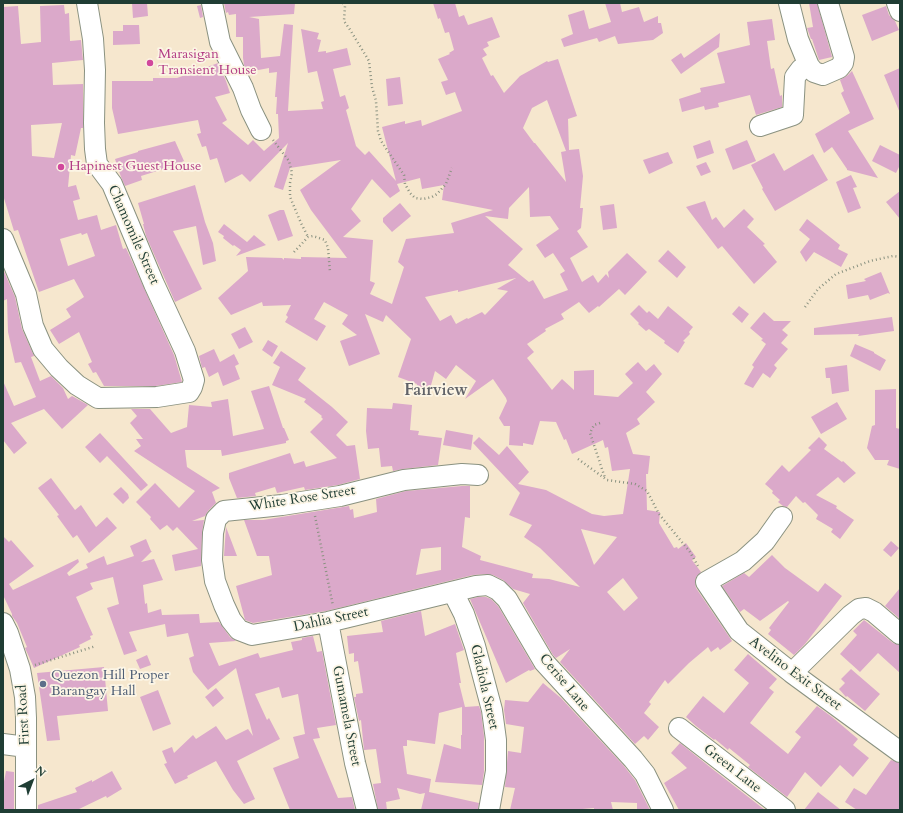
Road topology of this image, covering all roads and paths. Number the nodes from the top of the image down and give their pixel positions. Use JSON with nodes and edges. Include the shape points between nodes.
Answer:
{"nodes":[{"id":1,"x":87,"y":3,"type":"edge"},
{"id":2,"x":212,"y":3,"type":"edge"},
{"id":3,"x":343,"y":3,"type":"edge"},
{"id":4,"x":789,"y":3,"type":"edge"},
{"id":5,"x":828,"y":3,"type":"edge"},
{"id":6,"x":897,"y":3,"type":"edge"},
{"id":7,"x":900,"y":11,"type":"edge"},
{"id":8,"x":809,"y":66,"type":"junction"},
{"id":9,"x":760,"y":126,"type":"dead end"},
{"id":10,"x":261,"y":130,"type":"joint"},
{"id":11,"x":452,"y":168,"type":"dead end"},
{"id":12,"x":308,"y":237,"type":"junction"},
{"id":13,"x":3,"y":239,"type":"edge"},
{"id":14,"x":294,"y":252,"type":"dead end"},
{"id":15,"x":900,"y":257,"type":"edge"},
{"id":16,"x":330,"y":272,"type":"dead end"},
{"id":17,"x":805,"y":307,"type":"dead end"},
{"id":18,"x":600,"y":423,"type":"dead end"},
{"id":19,"x":578,"y":459,"type":"dead end"},
{"id":20,"x":478,"y":475,"type":"dead end"},
{"id":21,"x":605,"y":478,"type":"junction"},
{"id":22,"x":311,"y":500,"type":"junction"},
{"id":23,"x":782,"y":517,"type":"dead end"},
{"id":24,"x":706,"y":582,"type":"junction"},
{"id":25,"x":453,"y":592,"type":"junction"},
{"id":26,"x":224,"y":605,"type":"joint"},
{"id":27,"x":332,"y":621,"type":"junction"},
{"id":28,"x":3,"y":623,"type":"edge"},
{"id":29,"x":900,"y":634,"type":"edge"},
{"id":30,"x":96,"y":646,"type":"dead end"},
{"id":31,"x":31,"y":666,"type":"dead end"},
{"id":32,"x":792,"y":673,"type":"junction"},
{"id":33,"x":679,"y":728,"type":"dead end"},
{"id":34,"x":3,"y":744,"type":"edge"},
{"id":35,"x":26,"y":747,"type":"junction"},
{"id":36,"x":900,"y":752,"type":"edge"},
{"id":37,"x":26,"y":810,"type":"edge"},
{"id":38,"x":367,"y":810,"type":"edge"},
{"id":39,"x":489,"y":810,"type":"edge"},
{"id":40,"x":663,"y":810,"type":"edge"},
{"id":41,"x":785,"y":810,"type":"edge"}],
"edges":[{"from":1,"to":13,"type":"street","name":"Chamomile Street","via":[[95,70],[94,123],[97,164],[112,184],[185,351],[194,380],[190,392],[164,396],[98,398],[77,386],[43,349],[33,326],[26,294]]},
{"from":2,"to":10,"type":"street","via":[[220,42]]},
{"from":3,"to":11,"type":"path","via":[[344,21],[369,61],[381,142],[404,175],[410,193],[415,198],[432,197],[446,184]]},
{"from":4,"to":8,"type":"street","via":[[798,39]]},
{"from":5,"to":8,"type":"street","via":[[844,57],[843,63],[839,68],[823,75],[814,72]]},
{"from":6,"to":7,"type":"street"},
{"from":8,"to":9,"type":"street","via":[[801,69],[795,77],[793,115]]},
{"from":10,"to":12,"type":"path","via":[[271,137],[289,161],[292,173],[290,197]]},
{"from":12,"to":14,"type":"path"},
{"from":12,"to":16,"type":"path","via":[[325,240]]},
{"from":15,"to":17,"type":"path","via":[[870,261],[836,274],[818,289]]},
{"from":18,"to":21,"type":"path","via":[[594,424],[590,433]]},
{"from":19,"to":21,"type":"path"},
{"from":20,"to":22,"type":"street","name":"White Rose Street","via":[[462,474],[404,480],[340,496]]},
{"from":21,"to":24,"type":"path","via":[[634,484],[647,491],[659,514],[696,562]]},
{"from":22,"to":26,"type":"street","name":"White Rose Street","via":[[224,510],[216,519],[212,560],[215,581]]},
{"from":22,"to":27,"type":"path"},
{"from":23,"to":24,"type":"street","via":[[765,541],[744,561]]},
{"from":24,"to":32,"type":"street","name":"Avelino Exit Street","via":[[739,631]]},
{"from":25,"to":27,"type":"street","name":"Dahlia Street"},
{"from":25,"to":39,"type":"street","name":"Gladiola Street","via":[[476,646],[492,710],[496,740],[496,771]]},
{"from":25,"to":40,"type":"street","name":"Cerise Lane","via":[[488,585],[507,599],[544,662],[633,759],[645,774]]},
{"from":26,"to":27,"type":"street","name":"Dahlia Street","via":[[239,630],[252,635]]},
{"from":27,"to":38,"type":"street","name":"Gumamela Street","via":[[354,763]]},
{"from":28,"to":35,"type":"street","name":"First Road","via":[[22,676]]},
{"from":29,"to":32,"type":"street","via":[[874,612],[866,608],[859,609]]},
{"from":30,"to":31,"type":"path"},
{"from":32,"to":36,"type":"street","name":"Avelino Exit Street"},
{"from":33,"to":41,"type":"street","name":"Green Lane"},
{"from":34,"to":35,"type":"street"},
{"from":35,"to":37,"type":"street","name":"First Road"}]}
